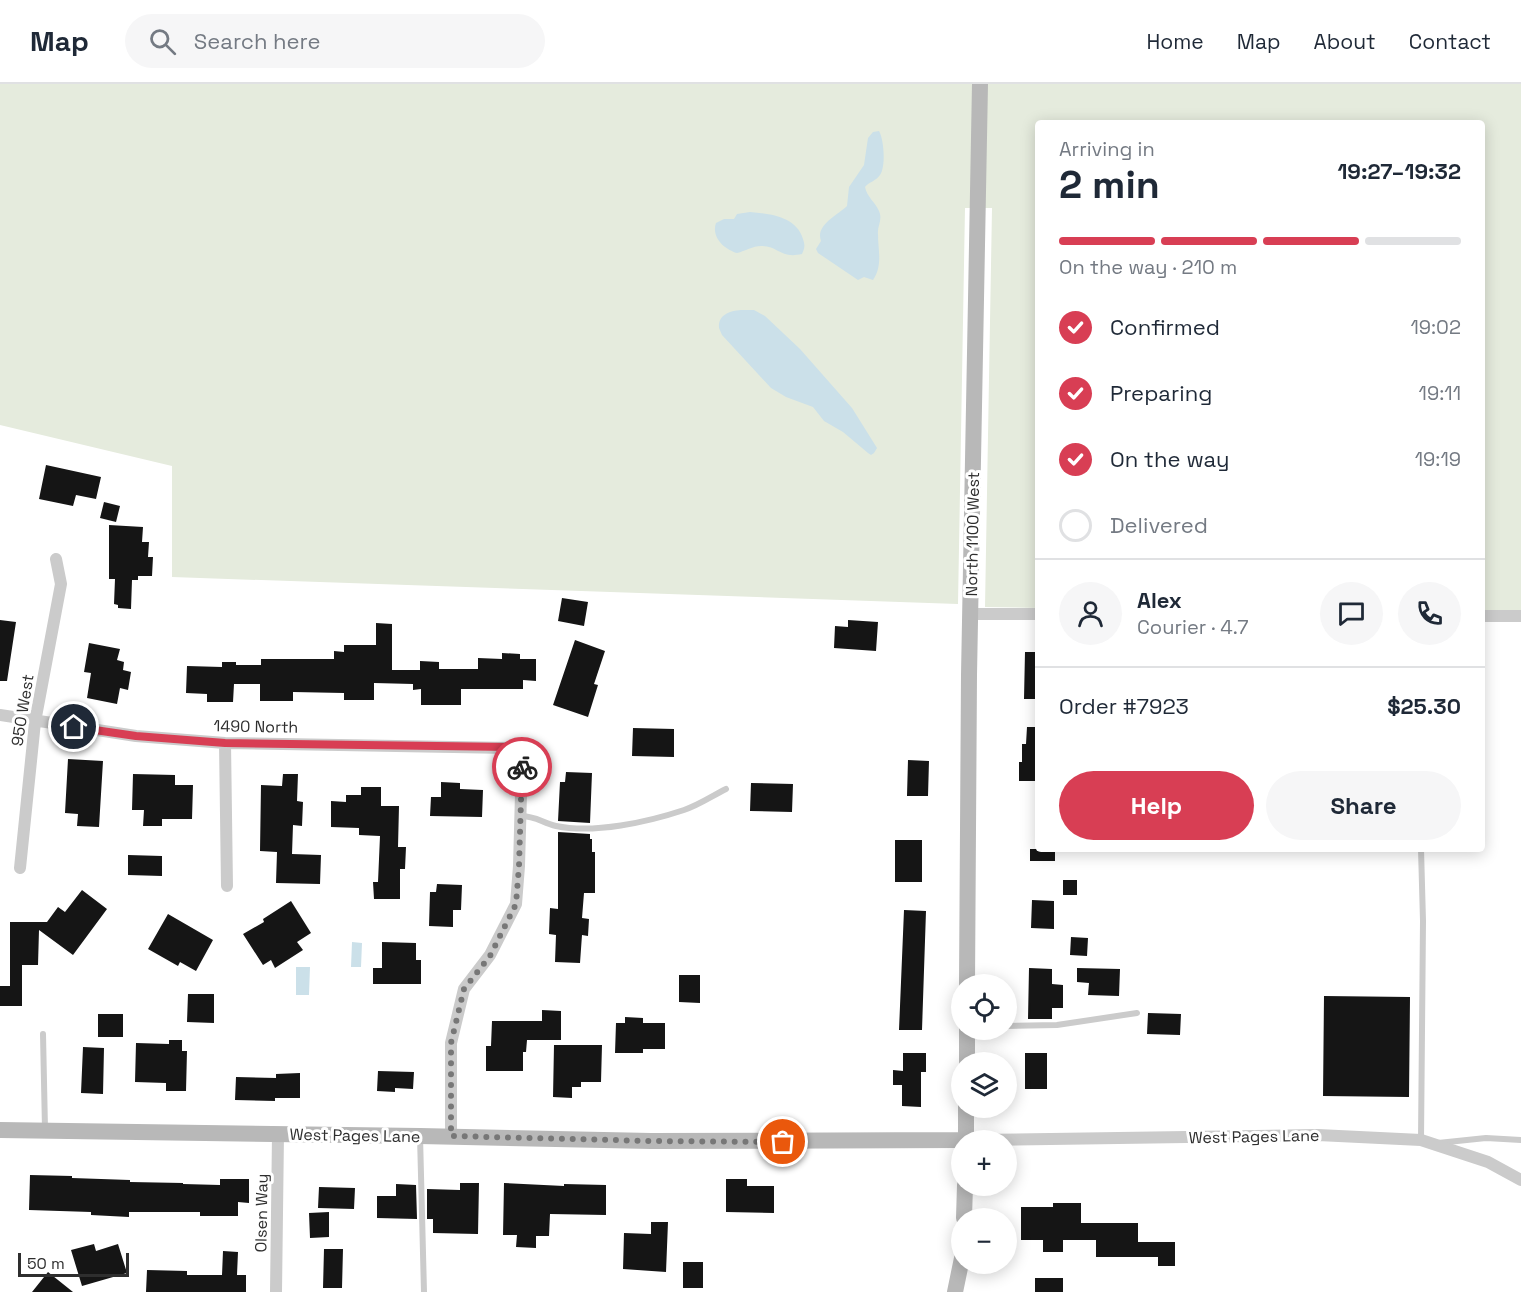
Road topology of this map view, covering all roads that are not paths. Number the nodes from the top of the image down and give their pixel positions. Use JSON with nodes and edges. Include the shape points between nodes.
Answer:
{"nodes":[{"id":1,"x":980,"y":84,"type":"edge"},
{"id":2,"x":56,"y":559,"type":"dead end"},
{"id":3,"x":970,"y":614,"type":"junction"},
{"id":4,"x":1035,"y":614,"type":"edge"},
{"id":5,"x":1485,"y":616,"type":"edge"},
{"id":6,"x":1521,"y":616,"type":"edge"},
{"id":7,"x":0,"y":715,"type":"edge"},
{"id":8,"x":35,"y":722,"type":"junction"},
{"id":9,"x":225,"y":743,"type":"junction"},
{"id":10,"x":726,"y":789,"type":"dead end"},
{"id":11,"x":520,"y":816,"type":"junction"},
{"id":12,"x":1421,"y":852,"type":"edge"},
{"id":13,"x":20,"y":868,"type":"dead end"},
{"id":14,"x":227,"y":886,"type":"dead end"},
{"id":15,"x":967,"y":974,"type":"edge"},
{"id":16,"x":1137,"y":1013,"type":"dead end"},
{"id":17,"x":1017,"y":1026,"type":"edge"},
{"id":18,"x":43,"y":1034,"type":"dead end"},
{"id":19,"x":0,"y":1130,"type":"edge"},
{"id":20,"x":45,"y":1131,"type":"junction"},
{"id":21,"x":278,"y":1134,"type":"junction"},
{"id":22,"x":420,"y":1136,"type":"junction"},
{"id":23,"x":451,"y":1136,"type":"junction"},
{"id":24,"x":1017,"y":1139,"type":"edge"},
{"id":25,"x":951,"y":1140,"type":"edge"},
{"id":26,"x":1421,"y":1140,"type":"junction"},
{"id":27,"x":1521,"y":1140,"type":"edge"},
{"id":28,"x":1435,"y":1143,"type":"junction"},
{"id":29,"x":1521,"y":1180,"type":"edge"},
{"id":30,"x":959,"y":1274,"type":"edge"},
{"id":31,"x":276,"y":1292,"type":"edge"},
{"id":32,"x":423,"y":1292,"type":"edge"},
{"id":33,"x":955,"y":1292,"type":"edge"}],
"edges":[{"from":1,"to":3,"type":"street","name":"North 1100 West"},
{"from":2,"to":8,"type":"street","name":"950 West","via":[[61,584]]},
{"from":3,"to":4,"type":"street"},
{"from":3,"to":15,"type":"street","name":"North 1100 West"},
{"from":5,"to":6,"type":"street"},
{"from":7,"to":8,"type":"street","name":"1490 North"},
{"from":8,"to":9,"type":"street","name":"1490 North"},
{"from":8,"to":13,"type":"street","name":"950 West"},
{"from":9,"to":11,"type":"street","name":"1490 North","via":[[513,747],[522,758]]},
{"from":9,"to":14,"type":"street"},
{"from":10,"to":11,"type":"lane","via":[[684,810],[605,827],[556,826],[532,816]]},
{"from":11,"to":23,"type":"street","via":[[516,904],[490,956],[464,989],[451,1043]]},
{"from":12,"to":26,"type":"lane"},
{"from":16,"to":17,"type":"lane","via":[[1057,1025]]},
{"from":18,"to":20,"type":"lane"},
{"from":19,"to":20,"type":"street","name":"West Pages Lane"},
{"from":20,"to":21,"type":"street","name":"West Pages Lane"},
{"from":21,"to":22,"type":"street","name":"West Pages Lane"},
{"from":21,"to":31,"type":"street","name":"Olsen Way"},
{"from":22,"to":23,"type":"street","name":"West Pages Lane"},
{"from":22,"to":32,"type":"lane"},
{"from":23,"to":25,"type":"street","name":"West Pages Lane","via":[[651,1141]]},
{"from":24,"to":26,"type":"street","name":"West Pages Lane","via":[[1318,1135]]},
{"from":26,"to":28,"type":"street","name":"West Pages Lane"},
{"from":27,"to":28,"type":"lane","via":[[1486,1138]]},
{"from":28,"to":29,"type":"street","name":"West Pages Lane","via":[[1488,1162]]},
{"from":30,"to":33,"type":"street"}]}
